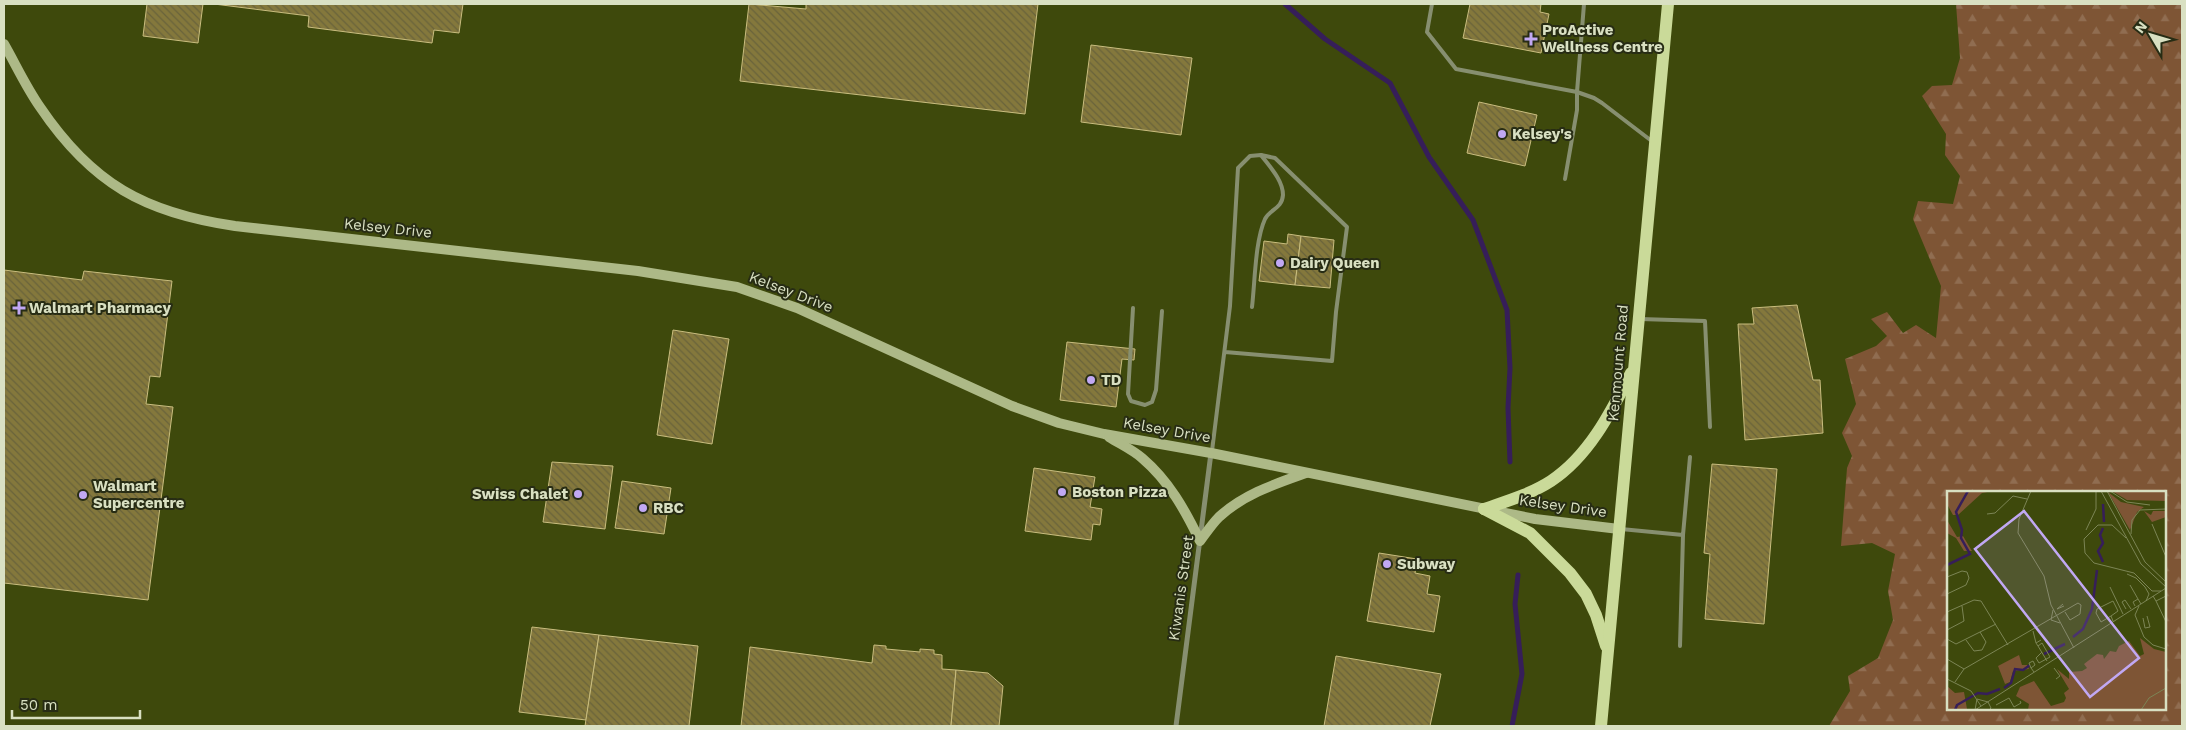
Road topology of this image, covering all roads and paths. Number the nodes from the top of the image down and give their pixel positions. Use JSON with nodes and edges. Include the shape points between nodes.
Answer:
{"nodes":[{"id":1,"x":1432,"y":4,"type":"edge"},
{"id":2,"x":1584,"y":4,"type":"edge"},
{"id":3,"x":1668,"y":4,"type":"edge"},
{"id":4,"x":4,"y":44,"type":"edge"},
{"id":5,"x":1576,"y":92,"type":"junction"},
{"id":6,"x":1655,"y":143,"type":"junction"},
{"id":7,"x":1261,"y":154,"type":"junction"},
{"id":8,"x":1565,"y":179,"type":"dead end"},
{"id":9,"x":1252,"y":307,"type":"dead end"},
{"id":10,"x":1133,"y":308,"type":"dead end"},
{"id":11,"x":1162,"y":311,"type":"dead end"},
{"id":12,"x":1638,"y":319,"type":"junction"},
{"id":13,"x":1225,"y":352,"type":"junction"},
{"id":14,"x":1634,"y":366,"type":"junction"},
{"id":15,"x":1710,"y":427,"type":"dead end"},
{"id":16,"x":1104,"y":434,"type":"junction"},
{"id":17,"x":1211,"y":453,"type":"junction"},
{"id":18,"x":1690,"y":457,"type":"dead end"},
{"id":19,"x":1308,"y":472,"type":"junction"},
{"id":20,"x":1484,"y":509,"type":"junction"},
{"id":21,"x":1619,"y":529,"type":"junction"},
{"id":22,"x":1683,"y":535,"type":"junction"},
{"id":23,"x":1200,"y":541,"type":"junction"},
{"id":24,"x":1680,"y":646,"type":"dead end"},
{"id":25,"x":1608,"y":654,"type":"junction"},
{"id":26,"x":1176,"y":726,"type":"edge"},
{"id":27,"x":1601,"y":726,"type":"edge"}],
"edges":[{"from":1,"to":5,"type":"lane","via":[[1427,32],[1456,69]]},
{"from":2,"to":5,"type":"lane"},
{"from":3,"to":6,"type":"main road","name":"Kenmount Road"},
{"from":4,"to":16,"type":"main road","name":"Kelsey Drive","via":[[39,106],[66,142],[110,184],[160,210],[235,226],[638,271],[736,287],[797,308],[1028,412]]},
{"from":5,"to":6,"type":"lane","via":[[1602,103]]},
{"from":5,"to":8,"type":"lane","via":[[1577,110]]},
{"from":6,"to":12,"type":"main road","name":"Kenmount Road"},
{"from":7,"to":9,"type":"lane","via":[[1276,175],[1283,195],[1276,210],[1264,221]]},
{"from":7,"to":13,"type":"lane","via":[[1250,156],[1238,168]]},
{"from":7,"to":13,"type":"lane","via":[[1275,158],[1347,227],[1332,361]]},
{"from":10,"to":11,"type":"lane","via":[[1128,394],[1131,401],[1145,405],[1152,402],[1156,390]]},
{"from":12,"to":14,"type":"main road","name":"Kenmount Road"},
{"from":12,"to":15,"type":"lane","via":[[1705,322]]},
{"from":13,"to":17,"type":"lane"},
{"from":14,"to":20,"type":"main road","via":[[1611,412],[1572,463],[1552,480],[1525,495]]},
{"from":14,"to":21,"type":"main road","name":"Kenmount Road"},
{"from":16,"to":17,"type":"main road","name":"Kelsey Drive"},
{"from":16,"to":23,"type":"main road","via":[[1142,458],[1165,481],[1184,508]]},
{"from":17,"to":19,"type":"main road","name":"Kelsey Drive"},
{"from":17,"to":23,"type":"street","name":"Kiwanis Street"},
{"from":18,"to":22,"type":"lane"},
{"from":19,"to":20,"type":"main road","name":"Kelsey Drive"},
{"from":19,"to":23,"type":"main road","via":[[1270,485],[1243,499],[1218,518]]},
{"from":20,"to":21,"type":"main road","name":"Kelsey Drive"},
{"from":20,"to":25,"type":"main road","via":[[1530,533],[1570,573],[1586,594],[1596,615]]},
{"from":21,"to":22,"type":"lane"},
{"from":21,"to":25,"type":"main road","name":"Kenmount Road"},
{"from":22,"to":24,"type":"lane"},
{"from":23,"to":26,"type":"street","name":"Kiwanis Street"},
{"from":25,"to":27,"type":"main road","name":"Kenmount Road"}]}
